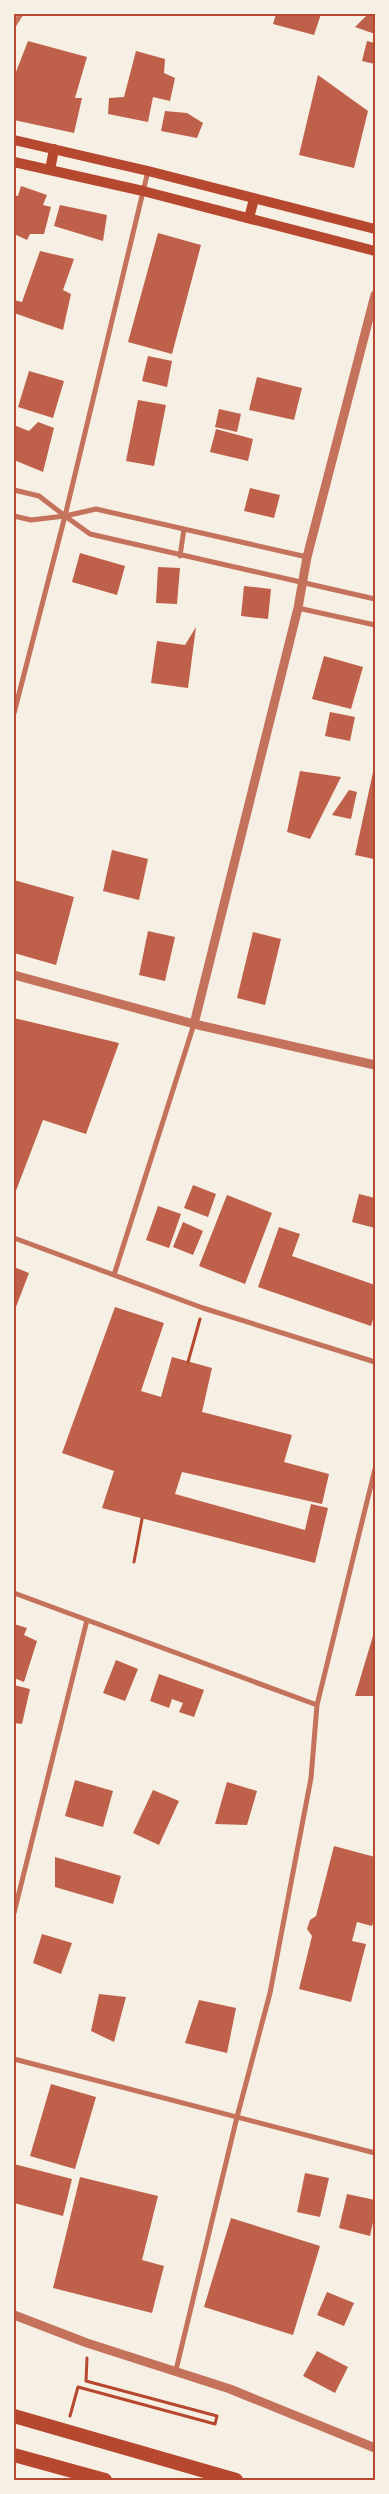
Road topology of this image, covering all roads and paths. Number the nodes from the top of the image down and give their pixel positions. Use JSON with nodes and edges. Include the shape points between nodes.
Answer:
{"nodes":[{"id":1,"x":21,"y":14,"type":"edge"},
{"id":2,"x":14,"y":25,"type":"edge"},
{"id":3,"x":14,"y":140,"type":"edge"},
{"id":4,"x":54,"y":149,"type":"junction"},
{"id":5,"x":14,"y":162,"type":"edge"},
{"id":6,"x":50,"y":170,"type":"junction"},
{"id":7,"x":148,"y":171,"type":"junction"},
{"id":8,"x":143,"y":191,"type":"junction"},
{"id":9,"x":254,"y":199,"type":"junction"},
{"id":10,"x":249,"y":218,"type":"junction"},
{"id":11,"x":375,"y":229,"type":"edge"},
{"id":12,"x":375,"y":251,"type":"edge"},
{"id":13,"x":375,"y":295,"type":"edge"},
{"id":14,"x":14,"y":490,"type":"edge"},
{"id":15,"x":14,"y":516,"type":"edge"},
{"id":16,"x":66,"y":516,"type":"junction"},
{"id":17,"x":184,"y":529,"type":"junction"},
{"id":18,"x":180,"y":556,"type":"junction"},
{"id":19,"x":307,"y":557,"type":"junction"},
{"id":20,"x":303,"y":584,"type":"junction"},
{"id":21,"x":375,"y":599,"type":"edge"},
{"id":22,"x":298,"y":608,"type":"junction"},
{"id":23,"x":375,"y":625,"type":"edge"},
{"id":24,"x":14,"y":713,"type":"edge"},
{"id":25,"x":14,"y":976,"type":"edge"},
{"id":26,"x":194,"y":1024,"type":"junction"},
{"id":27,"x":375,"y":1065,"type":"edge"},
{"id":28,"x":14,"y":1238,"type":"edge"},
{"id":29,"x":114,"y":1275,"type":"junction"},
{"id":30,"x":203,"y":1308,"type":"junction"},
{"id":31,"x":188,"y":1362,"type":"dead end"},
{"id":32,"x":375,"y":1362,"type":"edge"},
{"id":33,"x":375,"y":1469,"type":"edge"},
{"id":34,"x":142,"y":1519,"type":"dead end"},
{"id":35,"x":134,"y":1562,"type":"dead end"},
{"id":36,"x":14,"y":1593,"type":"edge"},
{"id":37,"x":87,"y":1620,"type":"junction"},
{"id":38,"x":317,"y":1705,"type":"junction"},
{"id":39,"x":14,"y":1913,"type":"edge"},
{"id":40,"x":14,"y":2059,"type":"edge"},
{"id":41,"x":237,"y":2117,"type":"junction"},
{"id":42,"x":375,"y":2153,"type":"edge"},
{"id":43,"x":14,"y":2315,"type":"edge"},
{"id":44,"x":87,"y":2344,"type":"junction"},
{"id":45,"x":176,"y":2370,"type":"junction"},
{"id":46,"x":78,"y":2387,"type":"dead end"},
{"id":47,"x":14,"y":2416,"type":"edge"},
{"id":48,"x":375,"y":2448,"type":"edge"},
{"id":49,"x":14,"y":2455,"type":"edge"},
{"id":50,"x":105,"y":2480,"type":"edge"},
{"id":51,"x":236,"y":2480,"type":"edge"}],
"edges":[{"from":1,"to":2,"type":"street"},
{"from":3,"to":4,"type":"main road"},
{"from":4,"to":6,"type":"main road"},
{"from":4,"to":7,"type":"main road"},
{"from":5,"to":6,"type":"main road"},
{"from":6,"to":8,"type":"main road"},
{"from":7,"to":8,"type":"street"},
{"from":7,"to":9,"type":"main road"},
{"from":8,"to":10,"type":"main road"},
{"from":8,"to":16,"type":"street"},
{"from":9,"to":10,"type":"main road"},
{"from":9,"to":11,"type":"main road"},
{"from":10,"to":12,"type":"main road"},
{"from":13,"to":19,"type":"street"},
{"from":14,"to":16,"type":"street","via":[[39,496]]},
{"from":15,"to":16,"type":"street","via":[[31,520]]},
{"from":16,"to":17,"type":"street","via":[[96,509]]},
{"from":16,"to":18,"type":"street","via":[[90,534]]},
{"from":16,"to":24,"type":"street"},
{"from":17,"to":18,"type":"street"},
{"from":17,"to":19,"type":"street"},
{"from":18,"to":20,"type":"street"},
{"from":19,"to":20,"type":"street"},
{"from":20,"to":21,"type":"street"},
{"from":20,"to":22,"type":"street"},
{"from":22,"to":23,"type":"street"},
{"from":22,"to":26,"type":"street"},
{"from":25,"to":26,"type":"street"},
{"from":26,"to":27,"type":"street"},
{"from":26,"to":29,"type":"street"},
{"from":28,"to":29,"type":"street"},
{"from":29,"to":30,"type":"street"},
{"from":30,"to":31,"type":"path"},
{"from":30,"to":32,"type":"street"},
{"from":33,"to":38,"type":"street"},
{"from":34,"to":35,"type":"path"},
{"from":36,"to":37,"type":"street"},
{"from":37,"to":38,"type":"street"},
{"from":37,"to":39,"type":"street"},
{"from":38,"to":41,"type":"street","via":[[311,1778],[270,1993]]},
{"from":40,"to":41,"type":"street"},
{"from":41,"to":42,"type":"street"},
{"from":41,"to":45,"type":"street"},
{"from":43,"to":44,"type":"street"},
{"from":44,"to":45,"type":"street"},
{"from":44,"to":46,"type":"path","via":[[86,2381],[217,2416],[215,2424]]},
{"from":45,"to":48,"type":"street"},
{"from":47,"to":51,"type":"highway"},
{"from":49,"to":50,"type":"highway"}]}
